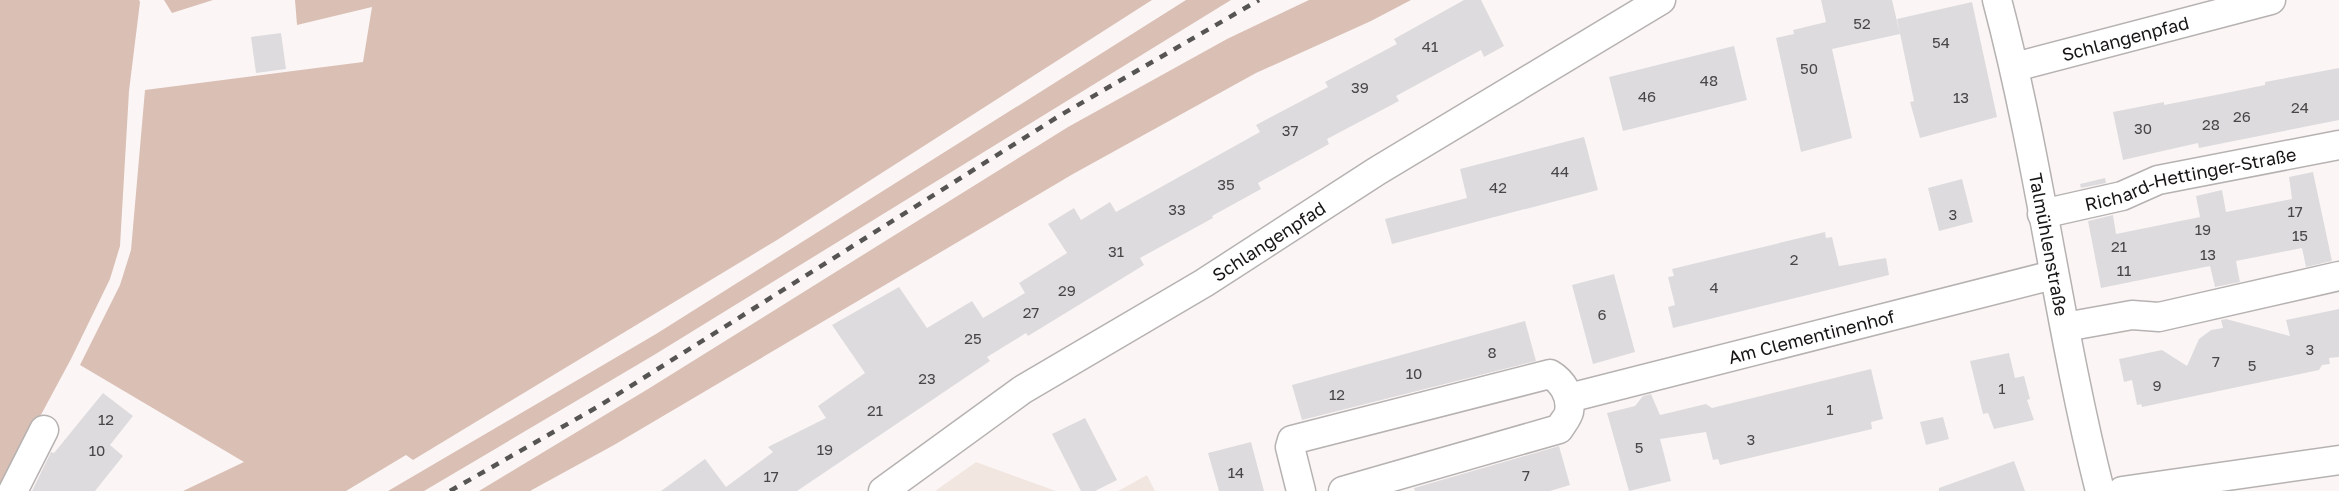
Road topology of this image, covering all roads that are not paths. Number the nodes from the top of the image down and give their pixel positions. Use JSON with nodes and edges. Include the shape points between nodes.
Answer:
{"nodes":[{"id":1,"x":1661,"y":0,"type":"edge"},
{"id":2,"x":1997,"y":0,"type":"edge"},
{"id":3,"x":2271,"y":0,"type":"edge"},
{"id":4,"x":2015,"y":67,"type":"junction"},
{"id":5,"x":2339,"y":145,"type":"edge"},
{"id":6,"x":2042,"y":214,"type":"junction"},
{"id":7,"x":2054,"y":274,"type":"junction"},
{"id":8,"x":2339,"y":276,"type":"edge"},
{"id":9,"x":2065,"y":327,"type":"junction"},
{"id":10,"x":1569,"y":398,"type":"junction"},
{"id":11,"x":44,"y":430,"type":"dead end"},
{"id":12,"x":2339,"y":460,"type":"edge"},
{"id":13,"x":13,"y":491,"type":"edge"},
{"id":14,"x":882,"y":491,"type":"edge"},
{"id":15,"x":1301,"y":491,"type":"edge"},
{"id":16,"x":1343,"y":491,"type":"edge"},
{"id":17,"x":2100,"y":491,"type":"edge"},
{"id":18,"x":2122,"y":491,"type":"edge"}],
"edges":[{"from":1,"to":14,"type":"street","name":"Schlangenpfad","via":[[1387,165],[1204,283],[1022,390]]},
{"from":2,"to":4,"type":"street","name":"Talmühlenstraße"},
{"from":3,"to":4,"type":"street","name":"Schlangenpfad"},
{"from":4,"to":6,"type":"street","name":"Talmühlenstraße"},
{"from":5,"to":6,"type":"street","name":"Richard-Hettinger-Straße","via":[[2158,180],[2122,196]]},
{"from":6,"to":7,"type":"street","name":"Talmühlenstraße"},
{"from":7,"to":9,"type":"street","name":"Talmühlenstraße"},
{"from":7,"to":10,"type":"street","name":"Am Clementinenhof"},
{"from":8,"to":9,"type":"street","via":[[2159,316],[2132,315]]},
{"from":9,"to":17,"type":"street","name":"Talmühlenstraße"},
{"from":10,"to":15,"type":"street","via":[[1561,380],[1550,374],[1293,440],[1290,447]]},
{"from":10,"to":16,"type":"street","via":[[1569,412],[1559,429]]},
{"from":11,"to":13,"type":"street"},
{"from":12,"to":18,"type":"street"}]}
